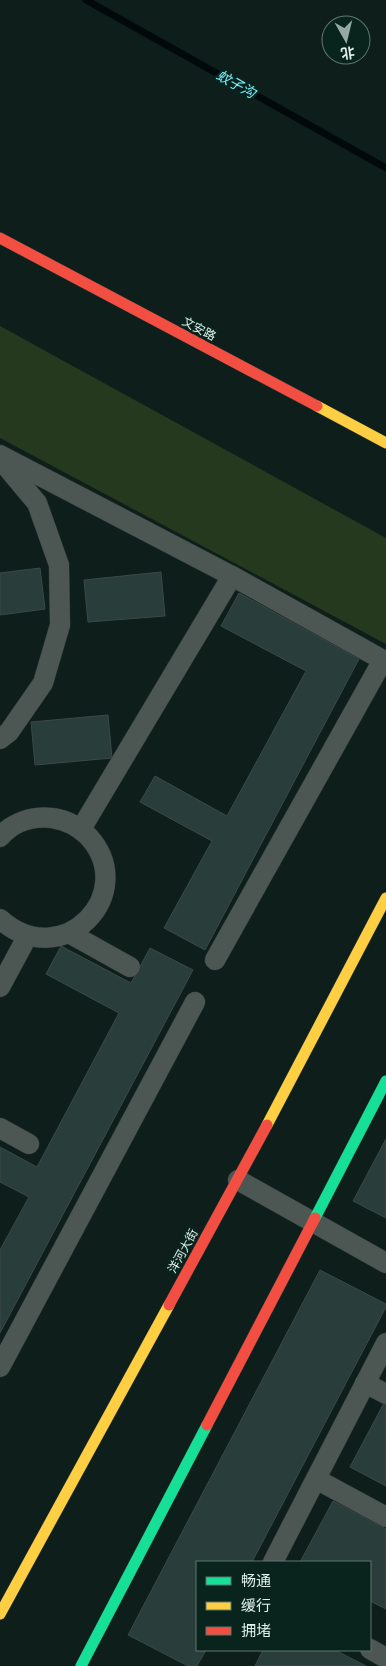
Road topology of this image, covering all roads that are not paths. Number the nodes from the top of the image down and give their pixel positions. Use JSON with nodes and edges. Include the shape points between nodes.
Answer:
{"nodes":[{"id":1,"x":0,"y":238,"type":"edge"},
{"id":2,"x":386,"y":443,"type":"edge"},
{"id":3,"x":0,"y":455,"type":"edge"},
{"id":4,"x":0,"y":459,"type":"edge"},
{"id":5,"x":232,"y":576,"type":"junction"},
{"id":6,"x":0,"y":739,"type":"edge"},
{"id":7,"x":2,"y":828,"type":"edge"},
{"id":8,"x":81,"y":829,"type":"junction"},
{"id":9,"x":386,"y":898,"type":"edge"},
{"id":10,"x":0,"y":919,"type":"edge"},
{"id":11,"x":69,"y":933,"type":"junction"},
{"id":12,"x":27,"y":936,"type":"junction"},
{"id":13,"x":215,"y":960,"type":"dead end"},
{"id":14,"x":130,"y":967,"type":"dead end"},
{"id":15,"x":0,"y":987,"type":"edge"},
{"id":16,"x":195,"y":1002,"type":"dead end"},
{"id":17,"x":386,"y":1081,"type":"edge"},
{"id":18,"x":0,"y":1128,"type":"edge"},
{"id":19,"x":29,"y":1144,"type":"dead end"},
{"id":20,"x":238,"y":1180,"type":"junction"},
{"id":21,"x":312,"y":1222,"type":"junction"},
{"id":22,"x":386,"y":1263,"type":"edge"},
{"id":23,"x":386,"y":1343,"type":"edge"},
{"id":24,"x":0,"y":1367,"type":"edge"},
{"id":25,"x":365,"y":1383,"type":"junction"},
{"id":26,"x":386,"y":1394,"type":"edge"},
{"id":27,"x":316,"y":1480,"type":"junction"},
{"id":28,"x":386,"y":1517,"type":"edge"},
{"id":29,"x":274,"y":1561,"type":"edge"},
{"id":30,"x":0,"y":1614,"type":"edge"},
{"id":31,"x":371,"y":1650,"type":"edge"},
{"id":32,"x":386,"y":1658,"type":"edge"},
{"id":33,"x":81,"y":1666,"type":"edge"}],
"edges":[{"from":1,"to":2,"type":"street","name":"文安路"},
{"from":3,"to":5,"type":"street"},
{"from":4,"to":6,"type":"street","via":[[36,503],[59,565],[60,626],[43,683],[9,732]]},
{"from":5,"to":8,"type":"street"},
{"from":5,"to":13,"type":"street","via":[[383,660]]},
{"from":7,"to":8,"type":"street","via":[[41,817],[62,819]]},
{"from":8,"to":11,"type":"street","via":[[96,844],[104,864],[105,884],[99,905],[87,922]]},
{"from":9,"to":20,"type":"street","name":"洋河大街"},
{"from":10,"to":12,"type":"street"},
{"from":11,"to":12,"type":"street","via":[[48,939]]},
{"from":11,"to":14,"type":"street"},
{"from":12,"to":15,"type":"street"},
{"from":16,"to":24,"type":"street"},
{"from":17,"to":21,"type":"street"},
{"from":18,"to":19,"type":"street"},
{"from":20,"to":21,"type":"street"},
{"from":20,"to":30,"type":"street","name":"洋河大街"},
{"from":21,"to":22,"type":"street"},
{"from":21,"to":33,"type":"street"},
{"from":23,"to":25,"type":"street"},
{"from":25,"to":26,"type":"street"},
{"from":25,"to":27,"type":"street"},
{"from":27,"to":28,"type":"street"},
{"from":27,"to":29,"type":"street"},
{"from":31,"to":32,"type":"street"}]}
